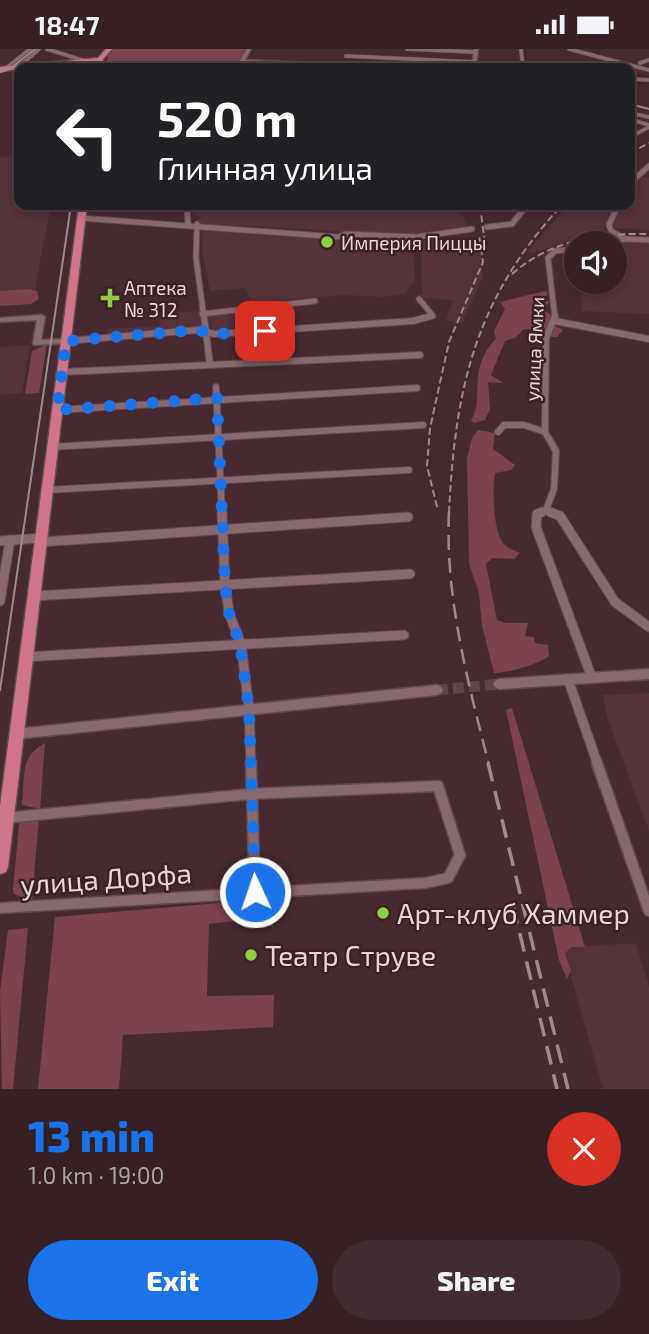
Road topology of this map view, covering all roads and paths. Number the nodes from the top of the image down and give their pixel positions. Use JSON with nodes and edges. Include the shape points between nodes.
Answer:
{"nodes":[{"id":1,"x":30,"y":49,"type":"edge"},
{"id":2,"x":38,"y":49,"type":"edge"},
{"id":3,"x":47,"y":49,"type":"edge"},
{"id":4,"x":109,"y":49,"type":"edge"},
{"id":5,"x":348,"y":49,"type":"edge"},
{"id":6,"x":407,"y":49,"type":"edge"},
{"id":7,"x":569,"y":49,"type":"edge"},
{"id":8,"x":476,"y":51,"type":"edge"},
{"id":9,"x":346,"y":56,"type":"junction"},
{"id":10,"x":100,"y":59,"type":"junction"},
{"id":11,"x":649,"y":60,"type":"edge"},
{"id":12,"x":85,"y":61,"type":"junction"},
{"id":13,"x":23,"y":63,"type":"edge"},
{"id":14,"x":63,"y":63,"type":"edge"},
{"id":15,"x":100,"y":63,"type":"edge"},
{"id":16,"x":343,"y":63,"type":"edge"},
{"id":17,"x":446,"y":63,"type":"edge"},
{"id":18,"x":628,"y":63,"type":"edge"},
{"id":19,"x":637,"y":65,"type":"joint"},
{"id":20,"x":3,"y":69,"type":"edge"},
{"id":21,"x":649,"y":70,"type":"edge"},
{"id":22,"x":649,"y":166,"type":"edge"},
{"id":23,"x":640,"y":173,"type":"junction"},
{"id":24,"x":649,"y":176,"type":"edge"},
{"id":25,"x":635,"y":178,"type":"edge"},
{"id":26,"x":82,"y":210,"type":"edge"},
{"id":27,"x":187,"y":210,"type":"edge"},
{"id":28,"x":523,"y":210,"type":"edge"},
{"id":29,"x":616,"y":210,"type":"edge"},
{"id":30,"x":81,"y":218,"type":"junction"},
{"id":31,"x":188,"y":223,"type":"junction"},
{"id":32,"x":197,"y":224,"type":"junction"},
{"id":33,"x":487,"y":227,"type":"dead end"},
{"id":34,"x":471,"y":229,"type":"dead end"},
{"id":35,"x":611,"y":231,"type":"edge"},
{"id":36,"x":627,"y":239,"type":"edge"},
{"id":37,"x":649,"y":240,"type":"edge"},
{"id":38,"x":564,"y":251,"type":"edge"},
{"id":39,"x":419,"y":299,"type":"dead end"},
{"id":40,"x":315,"y":301,"type":"dead end"},
{"id":41,"x":202,"y":314,"type":"junction"},
{"id":42,"x":0,"y":320,"type":"edge"},
{"id":43,"x":555,"y":321,"type":"junction"},
{"id":44,"x":207,"y":332,"type":"junction"},
{"id":45,"x":649,"y":339,"type":"edge"},
{"id":46,"x":66,"y":341,"type":"junction"},
{"id":47,"x":420,"y":355,"type":"dead end"},
{"id":48,"x":210,"y":365,"type":"junction"},
{"id":49,"x":63,"y":372,"type":"junction"},
{"id":50,"x":216,"y":387,"type":"dead end"},
{"id":51,"x":417,"y":388,"type":"dead end"},
{"id":52,"x":217,"y":398,"type":"junction"},
{"id":53,"x":57,"y":410,"type":"junction"},
{"id":54,"x":423,"y":425,"type":"dead end"},
{"id":55,"x":498,"y":432,"type":"dead end"},
{"id":56,"x":545,"y":432,"type":"junction"},
{"id":57,"x":220,"y":437,"type":"junction"},
{"id":58,"x":52,"y":447,"type":"junction"},
{"id":59,"x":409,"y":470,"type":"dead end"},
{"id":60,"x":222,"y":480,"type":"junction"},
{"id":61,"x":47,"y":491,"type":"junction"},
{"id":62,"x":546,"y":510,"type":"junction"},
{"id":63,"x":408,"y":517,"type":"dead end"},
{"id":64,"x":225,"y":529,"type":"junction"},
{"id":65,"x":5,"y":540,"type":"edge"},
{"id":66,"x":41,"y":540,"type":"junction"},
{"id":67,"x":410,"y":574,"type":"dead end"},
{"id":68,"x":225,"y":584,"type":"junction"},
{"id":69,"x":34,"y":596,"type":"junction"},
{"id":70,"x":0,"y":601,"type":"edge"},
{"id":71,"x":649,"y":627,"type":"edge"},
{"id":72,"x":404,"y":635,"type":"dead end"},
{"id":73,"x":240,"y":644,"type":"junction"},
{"id":74,"x":25,"y":657,"type":"junction"},
{"id":75,"x":649,"y":674,"type":"edge"},
{"id":76,"x":592,"y":678,"type":"junction"},
{"id":77,"x":568,"y":679,"type":"junction"},
{"id":78,"x":499,"y":684,"type":"tunnel mouth"},
{"id":79,"x":437,"y":689,"type":"tunnel mouth"},
{"id":80,"x":249,"y":709,"type":"junction"},
{"id":81,"x":16,"y":734,"type":"junction"},
{"id":82,"x":250,"y":794,"type":"junction"},
{"id":83,"x":5,"y":818,"type":"junction"},
{"id":84,"x":0,"y":867,"type":"edge"},
{"id":85,"x":255,"y":892,"type":"junction"},
{"id":86,"x":0,"y":908,"type":"edge"},
{"id":87,"x":649,"y":911,"type":"edge"}],
"edges":[{"from":1,"to":20,"type":"street"},
{"from":2,"to":13,"type":"street"},
{"from":3,"to":12,"type":"street"},
{"from":4,"to":10,"type":"main road"},
{"from":5,"to":9,"type":"street"},
{"from":6,"to":8,"type":"street"},
{"from":7,"to":18,"type":"street"},
{"from":9,"to":16,"type":"street"},
{"from":9,"to":17,"type":"street"},
{"from":10,"to":12,"type":"main road"},
{"from":10,"to":15,"type":"main road"},
{"from":11,"to":19,"type":"street"},
{"from":12,"to":14,"type":"main road"},
{"from":19,"to":21,"type":"street"},
{"from":22,"to":23,"type":"street"},
{"from":23,"to":24,"type":"street"},
{"from":23,"to":25,"type":"street"},
{"from":26,"to":30,"type":"main road"},
{"from":27,"to":31,"type":"street"},
{"from":28,"to":33,"type":"street","via":[[512,224]]},
{"from":29,"to":35,"type":"street"},
{"from":30,"to":31,"type":"street"},
{"from":30,"to":46,"type":"main road"},
{"from":31,"to":32,"type":"street"},
{"from":32,"to":34,"type":"street","via":[[329,236],[417,237]]},
{"from":32,"to":41,"type":"street"},
{"from":36,"to":37,"type":"street"},
{"from":38,"to":43,"type":"street","name":"улица Ямки","via":[[549,254]]},
{"from":39,"to":44,"type":"street","via":[[433,316],[413,321]]},
{"from":40,"to":41,"type":"street"},
{"from":41,"to":44,"type":"street"},
{"from":42,"to":46,"type":"street","via":[[41,317],[37,343]]},
{"from":43,"to":45,"type":"street"},
{"from":43,"to":56,"type":"street","name":"улица Ямки","via":[[547,338]]},
{"from":44,"to":46,"type":"street"},
{"from":44,"to":48,"type":"street"},
{"from":46,"to":49,"type":"main road"},
{"from":47,"to":48,"type":"street"},
{"from":48,"to":49,"type":"street"},
{"from":49,"to":53,"type":"main road"},
{"from":50,"to":52,"type":"street"},
{"from":51,"to":52,"type":"street"},
{"from":52,"to":53,"type":"street"},
{"from":52,"to":57,"type":"street"},
{"from":53,"to":58,"type":"main road"},
{"from":54,"to":57,"type":"street"},
{"from":55,"to":56,"type":"street","name":"улица Ямки","via":[[504,425],[514,425]]},
{"from":56,"to":62,"type":"street","name":"улица Ямки","via":[[556,451],[554,489]]},
{"from":57,"to":58,"type":"street"},
{"from":57,"to":60,"type":"street"},
{"from":58,"to":61,"type":"main road"},
{"from":59,"to":60,"type":"street"},
{"from":60,"to":61,"type":"street"},
{"from":60,"to":64,"type":"street"},
{"from":61,"to":66,"type":"main road"},
{"from":62,"to":71,"type":"street","via":[[560,516],[615,602]]},
{"from":62,"to":76,"type":"street","name":"улица Ямки","via":[[537,514],[536,527]]},
{"from":63,"to":64,"type":"street"},
{"from":64,"to":66,"type":"street"},
{"from":64,"to":68,"type":"street"},
{"from":65,"to":66,"type":"street"},
{"from":65,"to":70,"type":"street"},
{"from":66,"to":69,"type":"main road"},
{"from":67,"to":68,"type":"street"},
{"from":68,"to":69,"type":"street"},
{"from":68,"to":73,"type":"street"},
{"from":69,"to":74,"type":"main road"},
{"from":72,"to":73,"type":"street"},
{"from":73,"to":74,"type":"street"},
{"from":73,"to":80,"type":"street"},
{"from":74,"to":81,"type":"main road"},
{"from":75,"to":76,"type":"street"},
{"from":76,"to":77,"type":"street"},
{"from":77,"to":78,"type":"street"},
{"from":77,"to":87,"type":"street"},
{"from":79,"to":80,"type":"street"},
{"from":80,"to":81,"type":"street"},
{"from":80,"to":82,"type":"street"},
{"from":81,"to":83,"type":"main road"},
{"from":82,"to":83,"type":"street"},
{"from":82,"to":85,"type":"street"},
{"from":82,"to":85,"type":"street","name":"улица Дорфа","via":[[438,786],[460,855],[448,879],[354,890]]},
{"from":83,"to":84,"type":"main road"},
{"from":85,"to":86,"type":"street","name":"улица Дорфа"}]}
